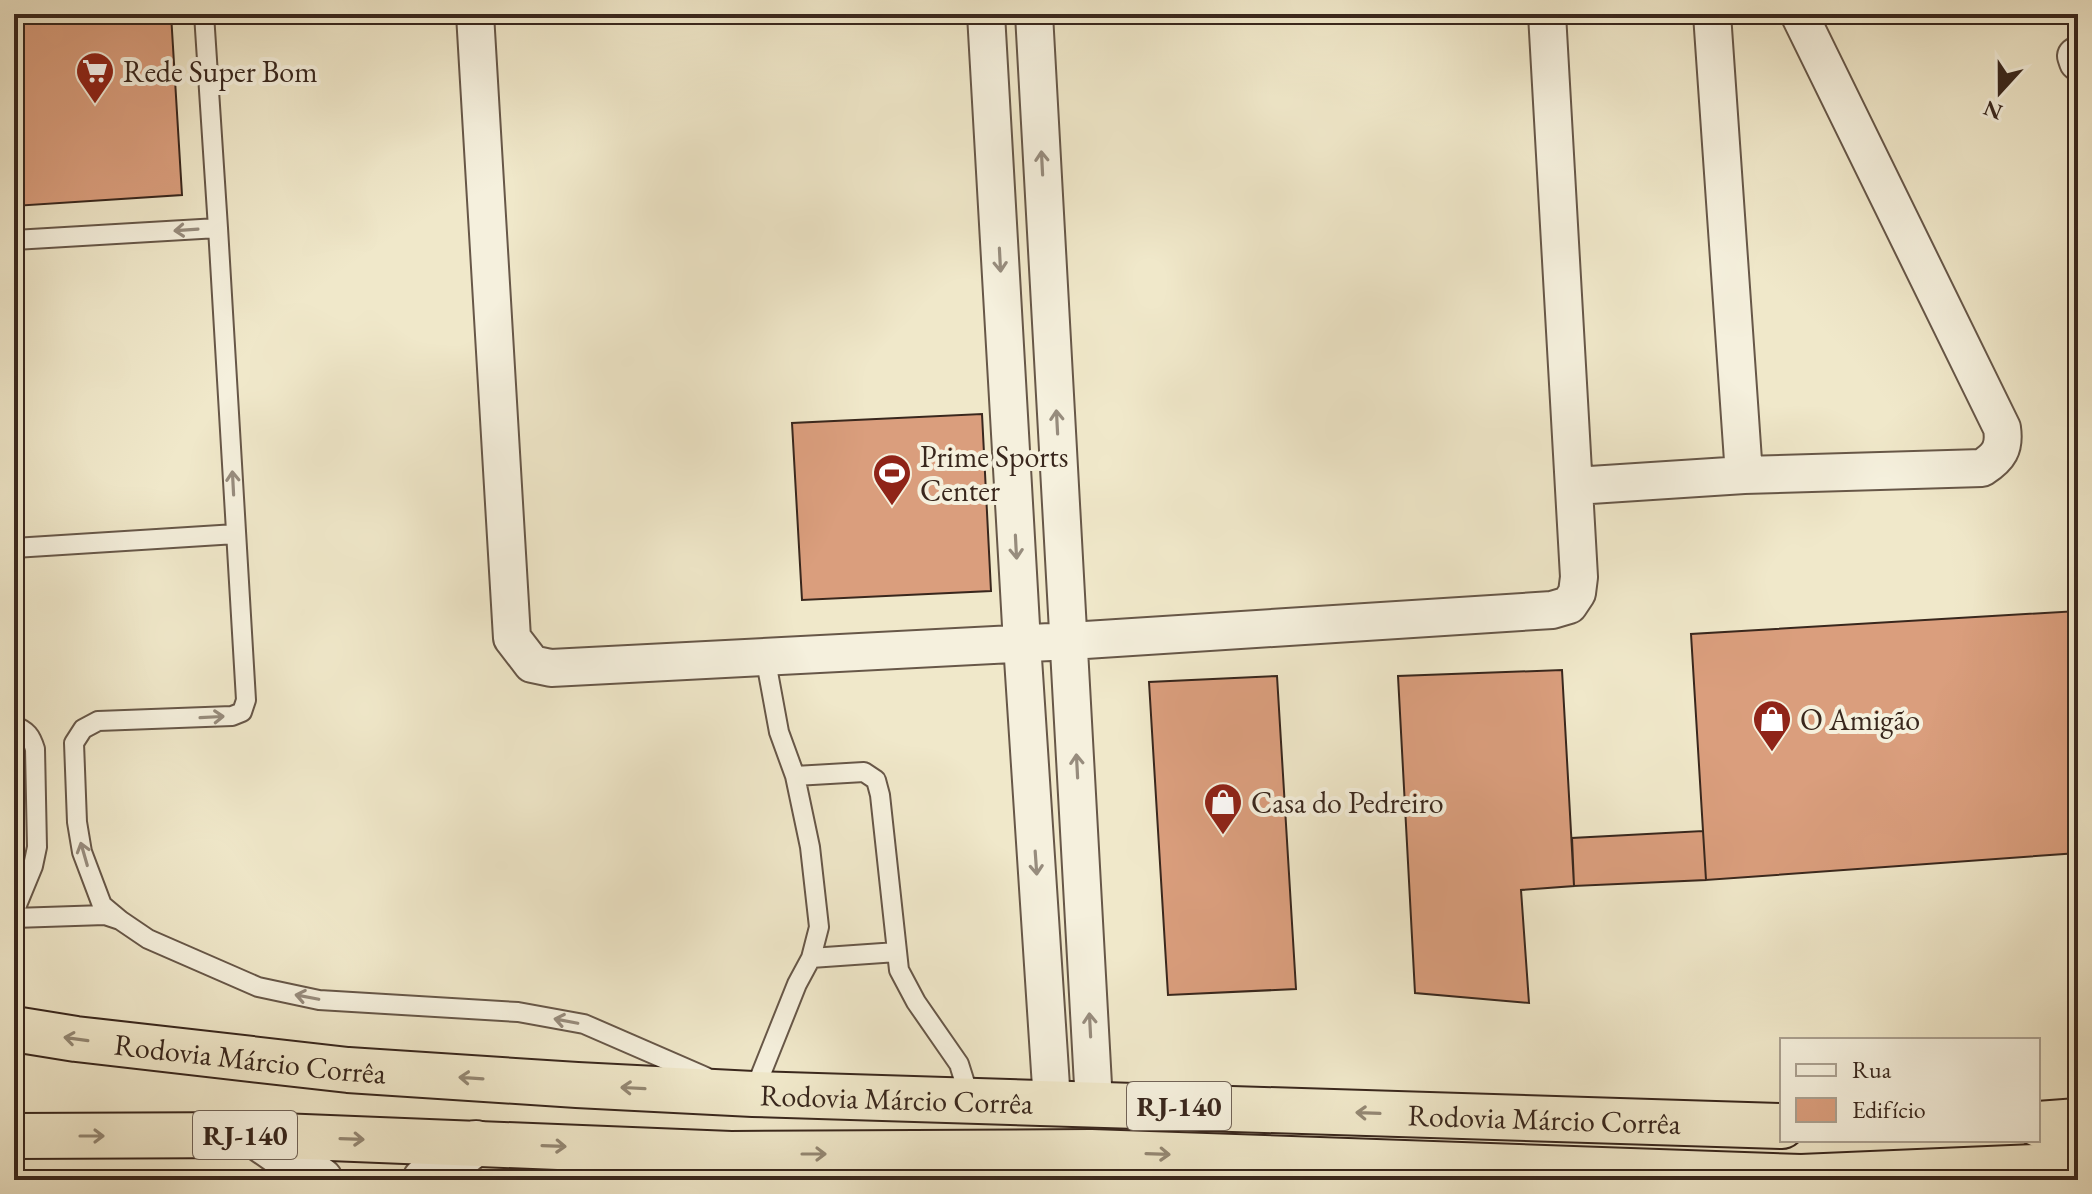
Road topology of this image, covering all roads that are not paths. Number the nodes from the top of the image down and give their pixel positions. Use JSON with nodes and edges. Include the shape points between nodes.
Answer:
{"nodes":[{"id":1,"x":204,"y":14,"type":"edge"},
{"id":2,"x":475,"y":14,"type":"edge"},
{"id":3,"x":986,"y":14,"type":"edge"},
{"id":4,"x":1034,"y":14,"type":"edge"},
{"id":5,"x":1547,"y":14,"type":"edge"},
{"id":6,"x":1712,"y":14,"type":"edge"},
{"id":7,"x":1799,"y":14,"type":"edge"},
{"id":8,"x":218,"y":228,"type":"junction"},
{"id":9,"x":14,"y":240,"type":"edge"},
{"id":10,"x":1744,"y":475,"type":"junction"},
{"id":11,"x":1575,"y":486,"type":"junction"},
{"id":12,"x":236,"y":534,"type":"junction"},
{"id":13,"x":14,"y":548,"type":"edge"},
{"id":14,"x":1070,"y":641,"type":"junction"},
{"id":15,"x":1022,"y":643,"type":"junction"},
{"id":16,"x":765,"y":656,"type":"junction"},
{"id":17,"x":14,"y":726,"type":"edge"},
{"id":18,"x":795,"y":776,"type":"junction"},
{"id":19,"x":14,"y":915,"type":"edge"},
{"id":20,"x":120,"y":920,"type":"junction"},
{"id":21,"x":897,"y":952,"type":"junction"},
{"id":22,"x":811,"y":958,"type":"junction"},
{"id":23,"x":14,"y":1029,"type":"edge"},
{"id":24,"x":747,"y":1093,"type":"junction"},
{"id":25,"x":970,"y":1099,"type":"junction"},
{"id":26,"x":1052,"y":1102,"type":"junction"},
{"id":27,"x":1094,"y":1103,"type":"junction"},
{"id":28,"x":2078,"y":1121,"type":"edge"},
{"id":29,"x":2040,"y":1124,"type":"edge"},
{"id":30,"x":1780,"y":1126,"type":"edge"},
{"id":31,"x":255,"y":1135,"type":"junction"},
{"id":32,"x":14,"y":1136,"type":"edge"},
{"id":33,"x":476,"y":1143,"type":"junction"},
{"id":34,"x":1091,"y":1166,"type":"edge"},
{"id":35,"x":731,"y":1167,"type":"edge"},
{"id":36,"x":2073,"y":1169,"type":"edge"},
{"id":37,"x":1797,"y":1178,"type":"edge"},
{"id":38,"x":320,"y":1180,"type":"edge"},
{"id":39,"x":425,"y":1180,"type":"edge"}],
"edges":[{"from":1,"to":8,"type":"lane"},
{"from":2,"to":16,"type":"street","via":[[512,638],[532,664],[551,668]]},
{"from":3,"to":15,"type":"street","one_way":true},
{"from":14,"to":4,"type":"street","one_way":true},
{"from":5,"to":11,"type":"street"},
{"from":6,"to":10,"type":"street"},
{"from":7,"to":10,"type":"street","via":[[2002,428],[2004,444],[1996,459],[1982,468]]},
{"from":8,"to":9,"type":"lane","one_way":true},
{"from":12,"to":8,"type":"lane","one_way":true},
{"from":10,"to":11,"type":"street"},
{"from":11,"to":14,"type":"street","via":[[1579,577],[1569,605]]},
{"from":12,"to":13,"type":"lane"},
{"from":20,"to":12,"type":"lane","one_way":true,"via":[[102,905],[82,852],[74,743],[83,729],[98,721],[242,712],[246,700]]},
{"from":14,"to":15,"type":"street"},
{"from":27,"to":14,"type":"street","one_way":true},
{"from":15,"to":16,"type":"street"},
{"from":15,"to":26,"type":"street","one_way":true},
{"from":16,"to":18,"type":"lane","via":[[779,732]]},
{"from":17,"to":19,"type":"lane","via":[[32,737],[38,822],[33,866]]},
{"from":18,"to":21,"type":"lane","via":[[864,772],[876,780]]},
{"from":18,"to":22,"type":"lane","via":[[819,927]]},
{"from":19,"to":20,"type":"lane","via":[[105,915]]},
{"from":24,"to":20,"type":"lane","one_way":true,"via":[[584,1024],[518,1012],[319,1000],[258,987],[148,939]]},
{"from":21,"to":22,"type":"lane"},
{"from":21,"to":25,"type":"lane","via":[[899,970],[959,1064]]},
{"from":22,"to":24,"type":"lane"},
{"from":24,"to":23,"type":"highway","name":"Rodovia Márcio Corrêa","number":"RJ-140","one_way":true,"via":[[348,1070]]},
{"from":24,"to":25,"type":"highway","name":"Rodovia Márcio Corrêa","number":"RJ-140"},
{"from":25,"to":26,"type":"highway","name":"Rodovia Márcio Corrêa","number":"RJ-140"},
{"from":26,"to":27,"type":"highway","name":"Rodovia Márcio Corrêa","number":"RJ-140"},
{"from":30,"to":27,"type":"highway","name":"Rodovia Márcio Corrêa","number":"RJ-140","one_way":true},
{"from":28,"to":29,"type":"highway"},
{"from":32,"to":31,"type":"highway","name":"Rodovia Márcio Corrêa","number":"RJ-140","one_way":true},
{"from":31,"to":33,"type":"highway","name":"Rodovia Márcio Corrêa","number":"RJ-140","one_way":true},
{"from":31,"to":38,"type":"street"},
{"from":33,"to":35,"type":"highway","name":"Rodovia Márcio Corrêa","number":"RJ-140","one_way":true},
{"from":33,"to":39,"type":"street"},
{"from":35,"to":34,"type":"highway","name":"Rodovia Márcio Corrêa","number":"RJ-140","one_way":true},
{"from":34,"to":37,"type":"highway","name":"Rodovia Márcio Corrêa","number":"RJ-140","one_way":true},
{"from":36,"to":37,"type":"highway","name":"Rodovia Márcio Corrêa","number":"RJ-140"}]}
